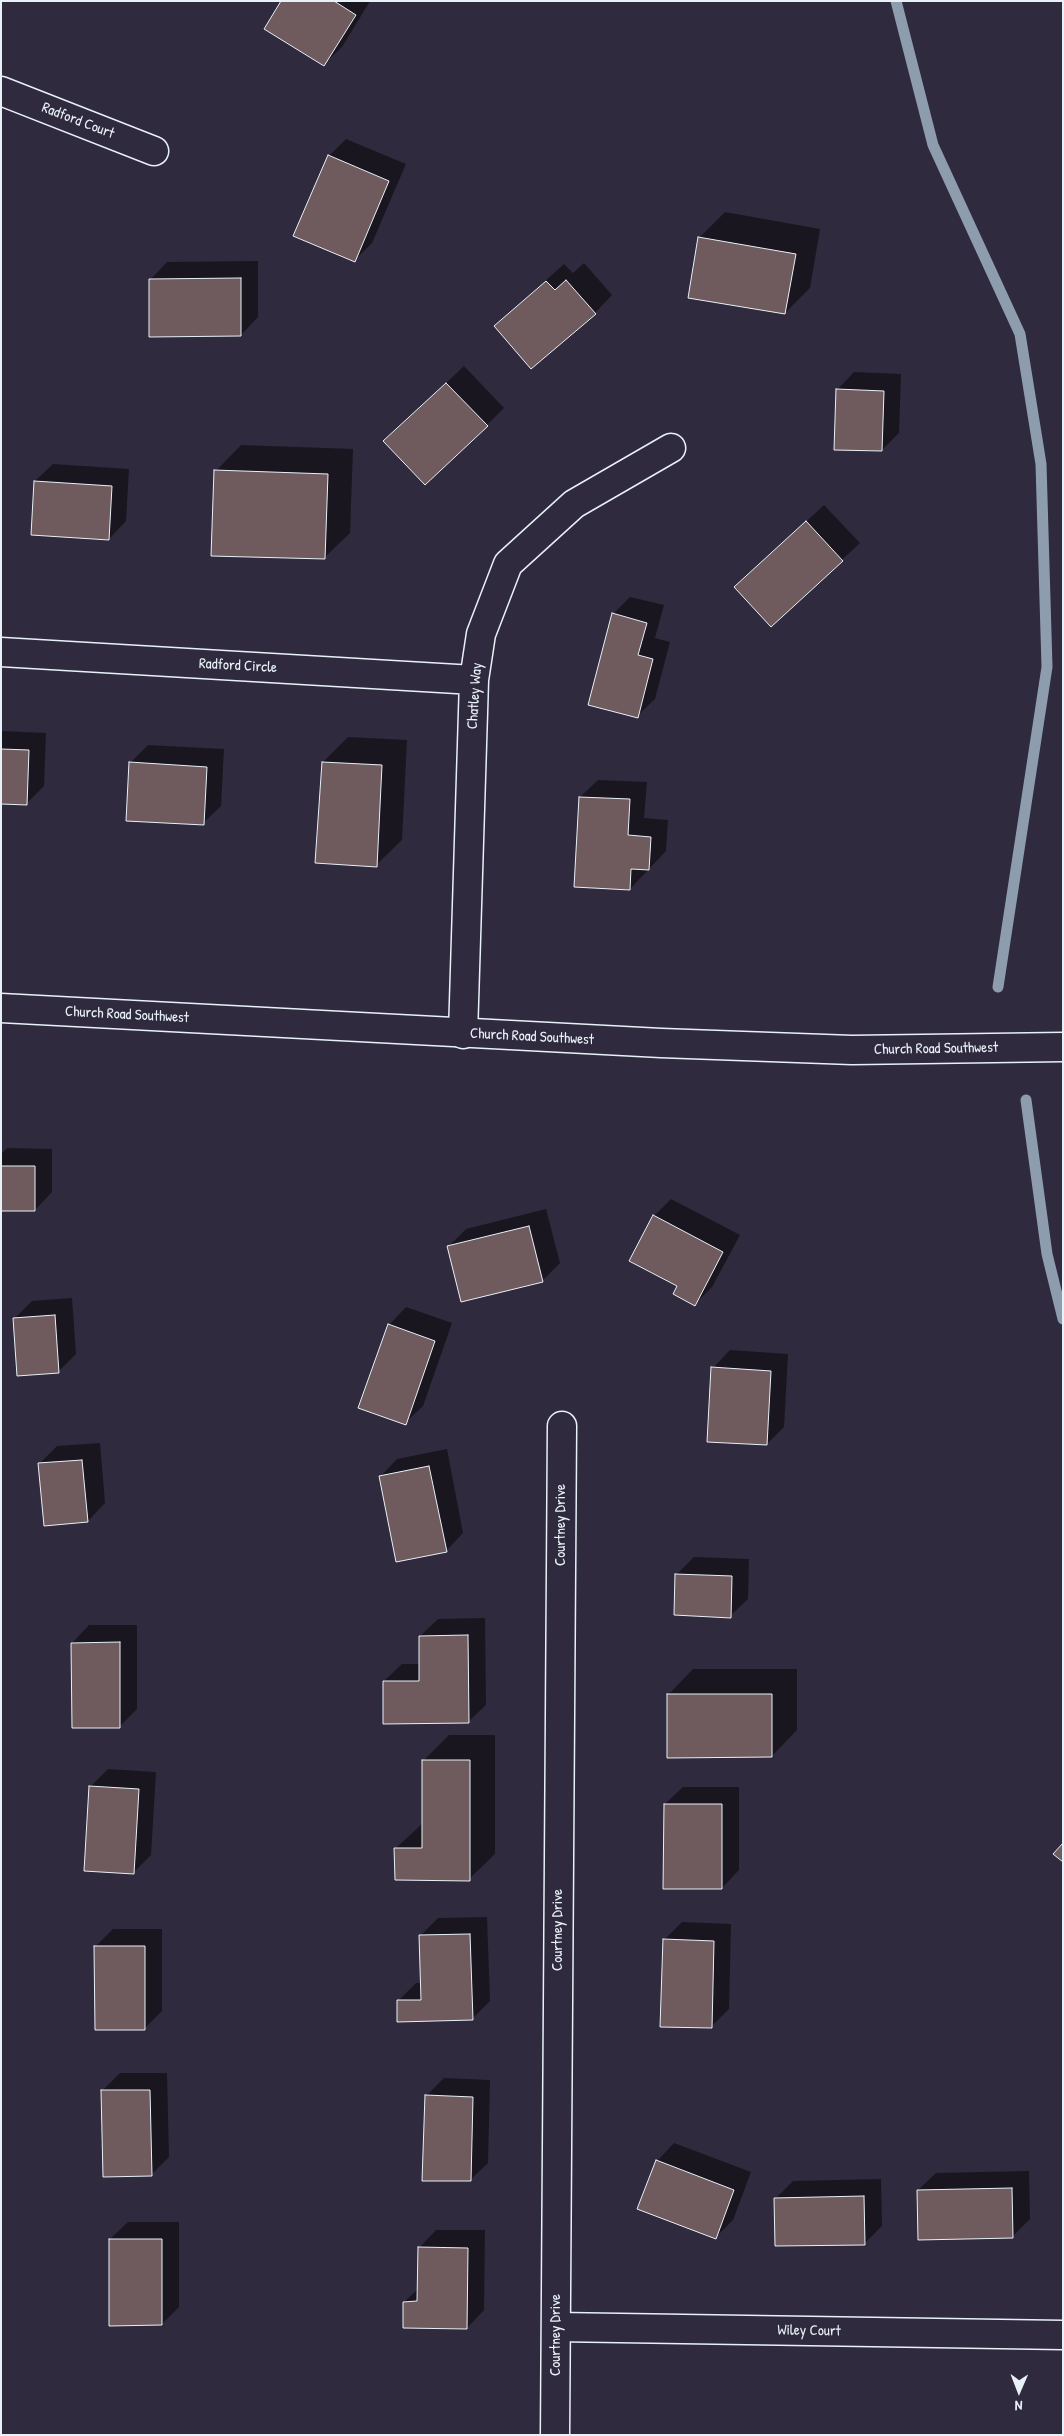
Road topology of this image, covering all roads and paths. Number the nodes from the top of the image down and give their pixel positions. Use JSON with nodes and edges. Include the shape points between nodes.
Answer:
{"nodes":[{"id":1,"x":1,"y":91,"type":"edge"},
{"id":2,"x":154,"y":151,"type":"dead end"},
{"id":3,"x":671,"y":448,"type":"dead end"},
{"id":4,"x":1,"y":652,"type":"edge"},
{"id":5,"x":474,"y":680,"type":"junction"},
{"id":6,"x":1,"y":1008,"type":"edge"},
{"id":7,"x":463,"y":1034,"type":"junction"},
{"id":8,"x":1063,"y":1047,"type":"edge"},
{"id":9,"x":562,"y":1426,"type":"dead end"},
{"id":10,"x":556,"y":2327,"type":"junction"},
{"id":11,"x":1063,"y":2335,"type":"edge"},
{"id":12,"x":555,"y":2435,"type":"edge"}],
"edges":[{"from":1,"to":2,"type":"street","name":"Radford Court"},
{"from":3,"to":5,"type":"street","name":"Chatley Way","via":[[574,504],[508,564],[481,634]]},
{"from":4,"to":5,"type":"street","name":"Radford Circle"},
{"from":5,"to":7,"type":"street","name":"Chatley Way"},
{"from":6,"to":7,"type":"street","name":"Church Road Southwest"},
{"from":7,"to":8,"type":"street","name":"Church Road Southwest","via":[[852,1050]]},
{"from":9,"to":10,"type":"street","name":"Courtney Drive"},
{"from":10,"to":11,"type":"street","name":"Wiley Court"},
{"from":10,"to":12,"type":"street","name":"Courtney Drive"}]}
